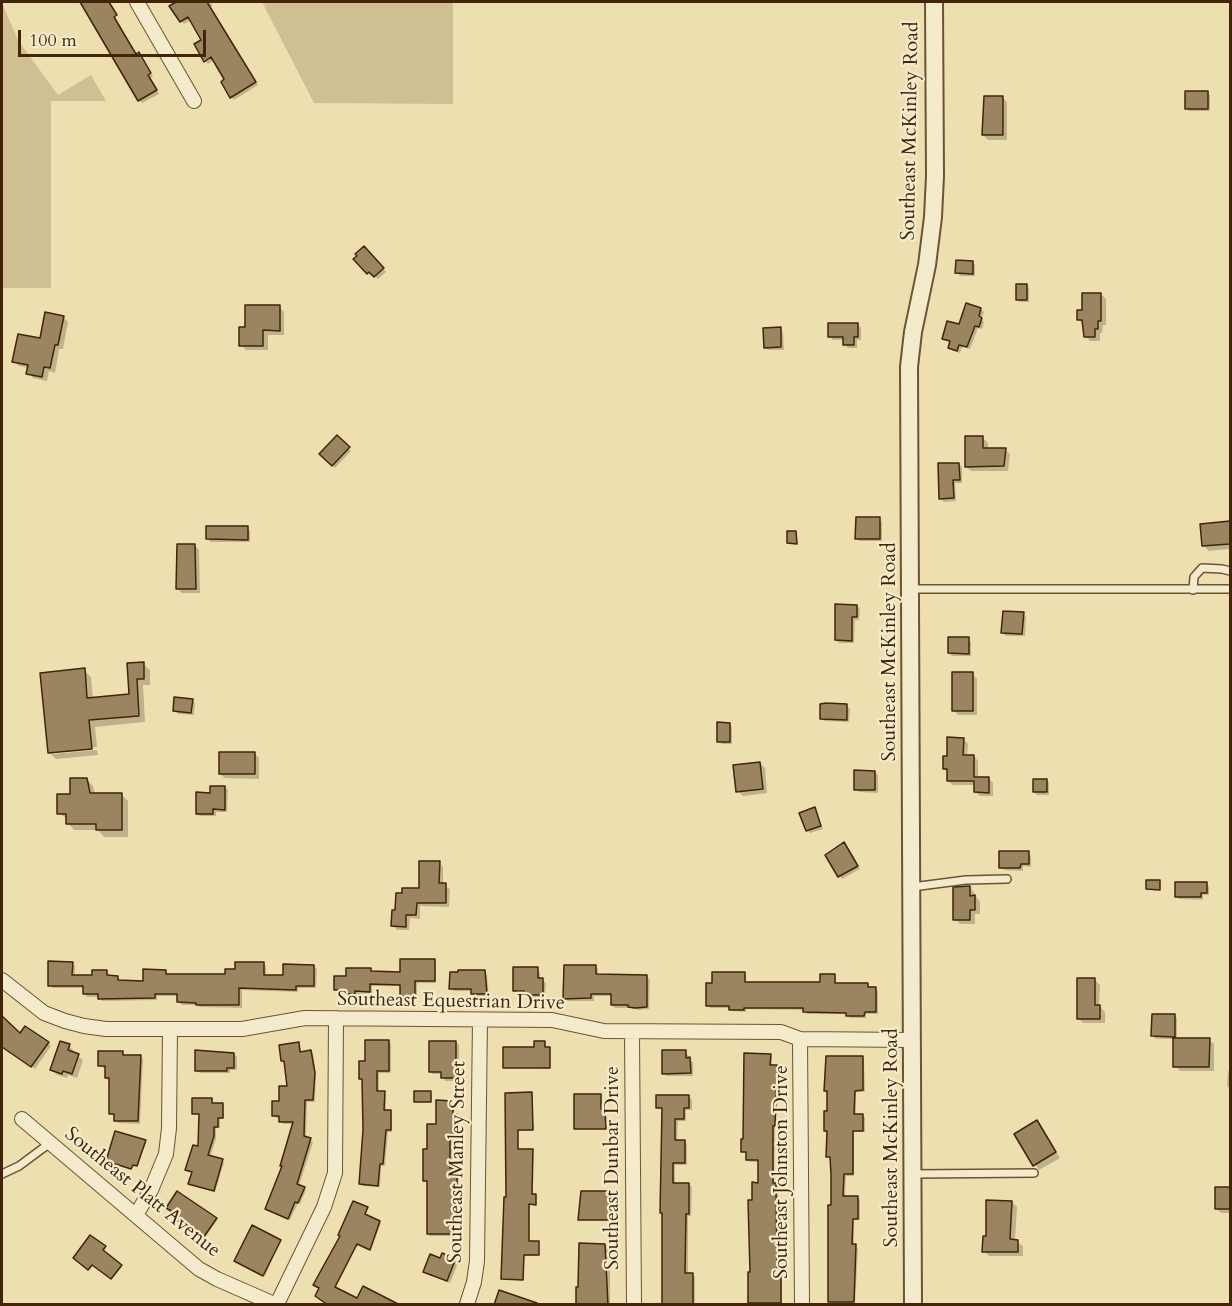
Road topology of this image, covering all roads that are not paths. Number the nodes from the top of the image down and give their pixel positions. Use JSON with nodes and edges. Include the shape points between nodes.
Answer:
{"nodes":[{"id":1,"x":137,"y":2,"type":"edge"},
{"id":2,"x":934,"y":2,"type":"edge"},
{"id":3,"x":194,"y":101,"type":"dead end"},
{"id":4,"x":1230,"y":571,"type":"edge"},
{"id":5,"x":1230,"y":589,"type":"edge"},
{"id":6,"x":910,"y":590,"type":"junction"},
{"id":7,"x":1193,"y":590,"type":"junction"},
{"id":8,"x":1007,"y":879,"type":"dead end"},
{"id":9,"x":912,"y":887,"type":"junction"},
{"id":10,"x":2,"y":980,"type":"edge"},
{"id":11,"x":336,"y":1018,"type":"junction"},
{"id":12,"x":480,"y":1020,"type":"junction"},
{"id":13,"x":170,"y":1029,"type":"junction"},
{"id":14,"x":632,"y":1032,"type":"junction"},
{"id":15,"x":800,"y":1039,"type":"junction"},
{"id":16,"x":912,"y":1040,"type":"junction"},
{"id":17,"x":22,"y":1119,"type":"dead end"},
{"id":18,"x":50,"y":1143,"type":"junction"},
{"id":19,"x":1034,"y":1173,"type":"dead end"},
{"id":20,"x":2,"y":1174,"type":"edge"},
{"id":21,"x":913,"y":1174,"type":"junction"},
{"id":22,"x":136,"y":1215,"type":"junction"},
{"id":23,"x":275,"y":1305,"type":"edge"},
{"id":24,"x":467,"y":1305,"type":"edge"},
{"id":25,"x":634,"y":1305,"type":"edge"},
{"id":26,"x":802,"y":1305,"type":"edge"},
{"id":27,"x":913,"y":1305,"type":"edge"}],
"edges":[{"from":1,"to":3,"type":"street"},
{"from":2,"to":6,"type":"street","name":"Southeast McKinley Road","via":[[933,217],[909,367]]},
{"from":4,"to":7,"type":"lane","via":[[1202,568],[1194,577]]},
{"from":5,"to":7,"type":"lane"},
{"from":6,"to":7,"type":"lane"},
{"from":6,"to":9,"type":"street","name":"Southeast McKinley Road"},
{"from":8,"to":9,"type":"lane"},
{"from":9,"to":16,"type":"street","name":"Southeast McKinley Road"},
{"from":10,"to":13,"type":"street","name":"Southeast Equestrian Drive","via":[[44,1013],[65,1021],[106,1029]]},
{"from":11,"to":12,"type":"street","name":"Southeast Equestrian Drive"},
{"from":11,"to":13,"type":"street","name":"Southeast Equestrian Drive","via":[[305,1018],[242,1029]]},
{"from":11,"to":23,"type":"street","via":[[335,1173],[324,1207]]},
{"from":12,"to":14,"type":"street","name":"Southeast Equestrian Drive","via":[[552,1020],[590,1029]]},
{"from":12,"to":24,"type":"street","name":"Southeast Manley Street","via":[[477,1261]]},
{"from":13,"to":22,"type":"street","via":[[166,1154]]},
{"from":14,"to":15,"type":"street","name":"Southeast Equestrian Drive","via":[[781,1032]]},
{"from":14,"to":25,"type":"street","name":"Southeast Dunbar Drive"},
{"from":15,"to":16,"type":"street","name":"Southeast Equestrian Drive"},
{"from":15,"to":26,"type":"street","name":"Southeast Johnston Drive"},
{"from":16,"to":21,"type":"street","name":"Southeast McKinley Road"},
{"from":17,"to":18,"type":"street","name":"Southeast Platt Avenue"},
{"from":18,"to":20,"type":"lane"},
{"from":18,"to":22,"type":"street","name":"Southeast Platt Avenue"},
{"from":19,"to":21,"type":"lane"},
{"from":21,"to":27,"type":"street","name":"Southeast McKinley Road"},
{"from":22,"to":23,"type":"street","name":"Southeast Platt Avenue","via":[[199,1269]]}]}
